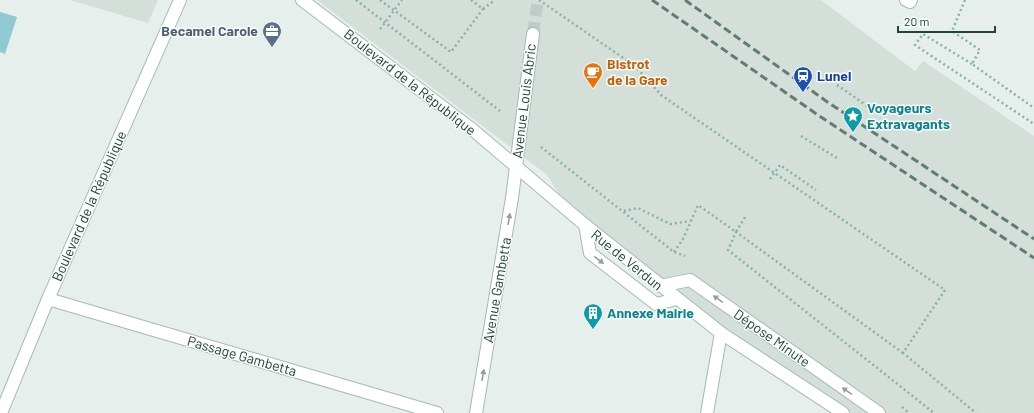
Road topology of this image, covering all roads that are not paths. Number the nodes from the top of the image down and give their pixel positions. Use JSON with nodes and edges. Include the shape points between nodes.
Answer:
{"nodes":[{"id":1,"x":180,"y":0,"type":"edge"},
{"id":2,"x":302,"y":0,"type":"edge"},
{"id":3,"x":906,"y":0,"type":"edge"},
{"id":4,"x":911,"y":0,"type":"edge"},
{"id":5,"x":533,"y":34,"type":"tunnel mouth"},
{"id":6,"x":516,"y":167,"type":"junction"},
{"id":7,"x":585,"y":225,"type":"junction"},
{"id":8,"x":660,"y":286,"type":"junction"},
{"id":9,"x":48,"y":299,"type":"junction"},
{"id":10,"x":677,"y":299,"type":"junction"},
{"id":11,"x":721,"y":333,"type":"junction"},
{"id":12,"x":1,"y":413,"type":"edge"},
{"id":13,"x":436,"y":413,"type":"edge"},
{"id":14,"x":476,"y":413,"type":"edge"},
{"id":15,"x":707,"y":413,"type":"edge"},
{"id":16,"x":843,"y":413,"type":"edge"},
{"id":17,"x":878,"y":413,"type":"edge"}],
"edges":[{"from":1,"to":9,"type":"main road","name":"Boulevard de la République"},
{"from":2,"to":6,"type":"main road","name":"Boulevard de la République","via":[[473,130]]},
{"from":3,"to":4,"type":"main road"},
{"from":5,"to":6,"type":"main road","name":"Avenue Louis Abric"},
{"from":6,"to":7,"type":"main road","name":"Rue de Verdun"},
{"from":14,"to":6,"type":"main road","name":"Avenue Gambetta","one_way":true},
{"from":7,"to":8,"type":"main road","name":"Rue de Verdun"},
{"from":7,"to":10,"type":"main road","one_way":true,"via":[[590,253],[656,304]]},
{"from":8,"to":10,"type":"main road","name":"Rue de Verdun"},
{"from":17,"to":8,"type":"main road","name":"Dépose Minute","one_way":true,"via":[[690,280]]},
{"from":9,"to":12,"type":"main road","name":"Boulevard de la République"},
{"from":9,"to":13,"type":"main road","name":"Passage Gambetta"},
{"from":10,"to":11,"type":"main road","name":"Rue de Verdun"},
{"from":11,"to":15,"type":"main road"},
{"from":11,"to":16,"type":"main road","name":"Rue de Verdun"}]}
